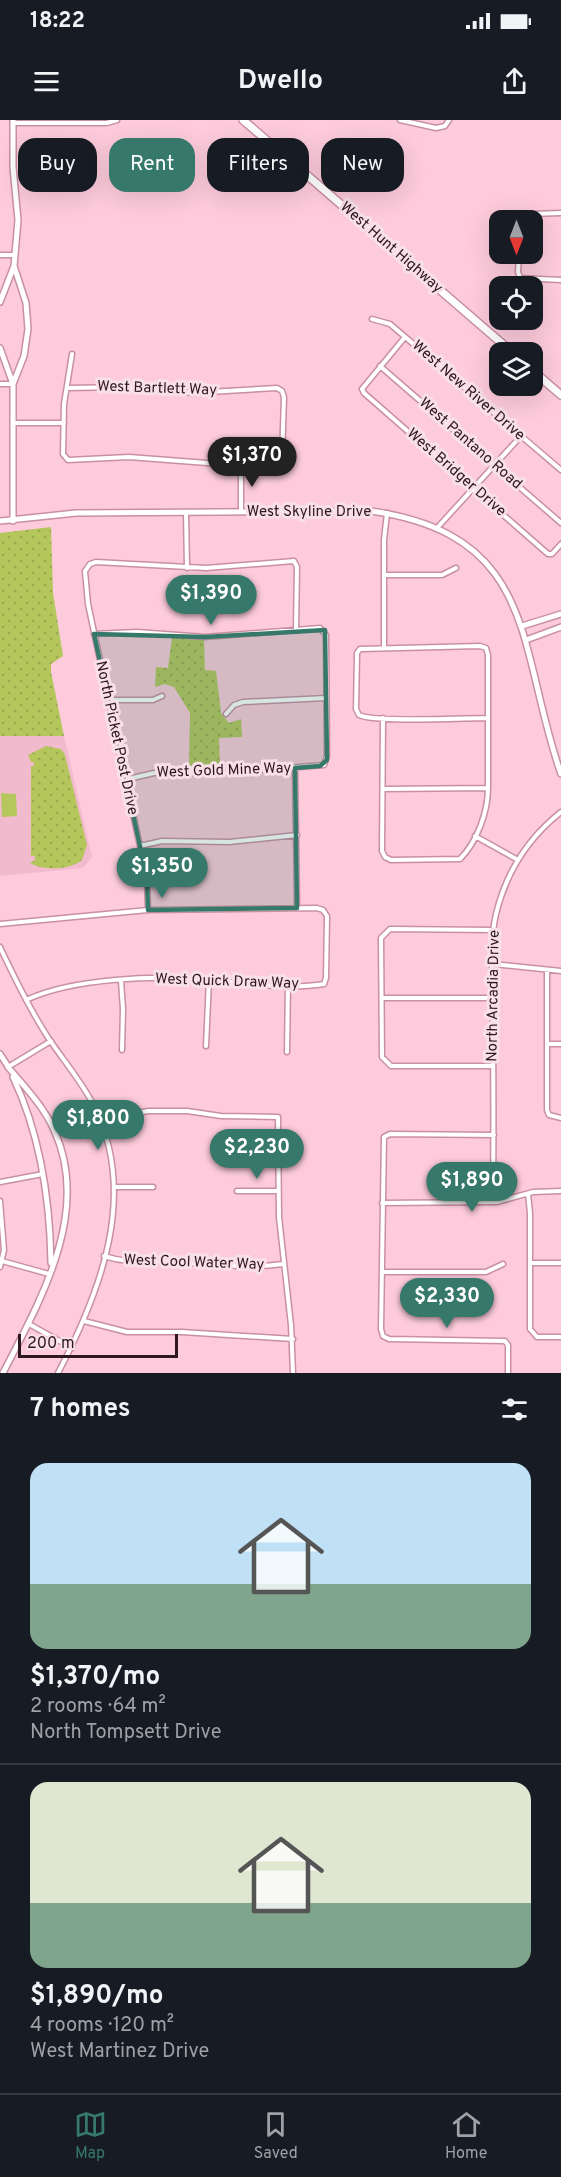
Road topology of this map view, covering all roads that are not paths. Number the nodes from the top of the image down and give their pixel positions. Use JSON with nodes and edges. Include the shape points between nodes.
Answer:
{"nodes":[{"id":1,"x":117,"y":120,"type":"edge"},
{"id":2,"x":243,"y":120,"type":"edge"},
{"id":3,"x":400,"y":120,"type":"edge"},
{"id":4,"x":449,"y":120,"type":"edge"},
{"id":5,"x":13,"y":122,"type":"edge"},
{"id":6,"x":64,"y":122,"type":"edge"},
{"id":7,"x":561,"y":213,"type":"edge"},
{"id":8,"x":543,"y":214,"type":"edge"},
{"id":9,"x":0,"y":255,"type":"edge"},
{"id":10,"x":15,"y":255,"type":"junction"},
{"id":11,"x":518,"y":264,"type":"edge"},
{"id":12,"x":14,"y":266,"type":"junction"},
{"id":13,"x":561,"y":280,"type":"edge"},
{"id":14,"x":0,"y":302,"type":"edge"},
{"id":15,"x":372,"y":319,"type":"dead end"},
{"id":16,"x":405,"y":337,"type":"junction"},
{"id":17,"x":500,"y":342,"type":"edge"},
{"id":18,"x":0,"y":348,"type":"edge"},
{"id":19,"x":72,"y":354,"type":"dead end"},
{"id":20,"x":380,"y":366,"type":"junction"},
{"id":21,"x":543,"y":379,"type":"edge"},
{"id":22,"x":0,"y":384,"type":"edge"},
{"id":23,"x":13,"y":384,"type":"junction"},
{"id":24,"x":67,"y":388,"type":"junction"},
{"id":25,"x":561,"y":395,"type":"edge"},
{"id":26,"x":13,"y":423,"type":"junction"},
{"id":27,"x":64,"y":423,"type":"junction"},
{"id":28,"x":521,"y":436,"type":"junction"},
{"id":29,"x":241,"y":463,"type":"junction"},
{"id":30,"x":494,"y":465,"type":"junction"},
{"id":31,"x":561,"y":470,"type":"edge"},
{"id":32,"x":473,"y":488,"type":"junction"},
{"id":33,"x":186,"y":513,"type":"junction"},
{"id":34,"x":241,"y":513,"type":"junction"},
{"id":35,"x":387,"y":513,"type":"junction"},
{"id":36,"x":0,"y":521,"type":"edge"},
{"id":37,"x":13,"y":521,"type":"junction"},
{"id":38,"x":561,"y":523,"type":"edge"},
{"id":39,"x":437,"y":528,"type":"junction"},
{"id":40,"x":561,"y":544,"type":"edge"},
{"id":41,"x":187,"y":568,"type":"junction"},
{"id":42,"x":456,"y":568,"type":"dead end"},
{"id":43,"x":384,"y":575,"type":"junction"},
{"id":44,"x":561,"y":614,"type":"edge"},
{"id":45,"x":522,"y":626,"type":"junction"},
{"id":46,"x":561,"y":627,"type":"edge"},
{"id":47,"x":296,"y":629,"type":"junction"},
{"id":48,"x":94,"y":634,"type":"junction"},
{"id":49,"x":526,"y":640,"type":"junction"},
{"id":50,"x":384,"y":647,"type":"junction"},
{"id":51,"x":162,"y":696,"type":"dead end"},
{"id":52,"x":326,"y":698,"type":"junction"},
{"id":53,"x":107,"y":700,"type":"junction"},
{"id":54,"x":226,"y":714,"type":"dead end"},
{"id":55,"x":383,"y":718,"type":"junction"},
{"id":56,"x":488,"y":718,"type":"junction"},
{"id":57,"x":295,"y":768,"type":"junction"},
{"id":58,"x":561,"y":774,"type":"edge"},
{"id":59,"x":124,"y":780,"type":"junction"},
{"id":60,"x":488,"y":788,"type":"junction"},
{"id":61,"x":383,"y":789,"type":"junction"},
{"id":62,"x":561,"y":812,"type":"edge"},
{"id":63,"x":297,"y":835,"type":"junction"},
{"id":64,"x":475,"y":836,"type":"junction"},
{"id":65,"x":139,"y":846,"type":"junction"},
{"id":66,"x":518,"y":860,"type":"junction"},
{"id":67,"x":297,"y":908,"type":"junction"},
{"id":68,"x":148,"y":910,"type":"junction"},
{"id":69,"x":0,"y":924,"type":"edge"},
{"id":70,"x":494,"y":930,"type":"junction"},
{"id":71,"x":0,"y":947,"type":"edge"},
{"id":72,"x":493,"y":963,"type":"junction"},
{"id":73,"x":547,"y":970,"type":"junction"},
{"id":74,"x":561,"y":971,"type":"edge"},
{"id":75,"x":209,"y":980,"type":"junction"},
{"id":76,"x":121,"y":981,"type":"junction"},
{"id":77,"x":288,"y":984,"type":"junction"},
{"id":78,"x":382,"y":998,"type":"junction"},
{"id":79,"x":493,"y":998,"type":"junction"},
{"id":80,"x":26,"y":1000,"type":"junction"},
{"id":81,"x":51,"y":1041,"type":"junction"},
{"id":82,"x":547,"y":1044,"type":"junction"},
{"id":83,"x":561,"y":1044,"type":"edge"},
{"id":84,"x":206,"y":1046,"type":"dead end"},
{"id":85,"x":122,"y":1050,"type":"dead end"},
{"id":86,"x":287,"y":1052,"type":"dead end"},
{"id":87,"x":0,"y":1054,"type":"edge"},
{"id":88,"x":494,"y":1066,"type":"junction"},
{"id":89,"x":8,"y":1067,"type":"junction"},
{"id":90,"x":561,"y":1118,"type":"edge"},
{"id":91,"x":100,"y":1121,"type":"junction"},
{"id":92,"x":494,"y":1135,"type":"junction"},
{"id":93,"x":43,"y":1174,"type":"junction"},
{"id":94,"x":0,"y":1182,"type":"edge"},
{"id":95,"x":115,"y":1187,"type":"junction"},
{"id":96,"x":153,"y":1187,"type":"dead end"},
{"id":97,"x":237,"y":1191,"type":"dead end"},
{"id":98,"x":278,"y":1191,"type":"junction"},
{"id":99,"x":561,"y":1191,"type":"edge"},
{"id":100,"x":528,"y":1194,"type":"junction"},
{"id":101,"x":0,"y":1201,"type":"edge"},
{"id":102,"x":497,"y":1202,"type":"junction"},
{"id":103,"x":382,"y":1203,"type":"junction"},
{"id":104,"x":1,"y":1222,"type":"edge"},
{"id":105,"x":104,"y":1256,"type":"junction"},
{"id":106,"x":2,"y":1261,"type":"junction"},
{"id":107,"x":530,"y":1263,"type":"junction"},
{"id":108,"x":561,"y":1263,"type":"edge"},
{"id":109,"x":283,"y":1264,"type":"junction"},
{"id":110,"x":503,"y":1264,"type":"dead end"},
{"id":111,"x":0,"y":1267,"type":"edge"},
{"id":112,"x":50,"y":1271,"type":"junction"},
{"id":113,"x":382,"y":1272,"type":"junction"},
{"id":114,"x":84,"y":1321,"type":"junction"},
{"id":115,"x":29,"y":1324,"type":"junction"},
{"id":116,"x":561,"y":1337,"type":"edge"},
{"id":117,"x":292,"y":1339,"type":"junction"},
{"id":118,"x":72,"y":1348,"type":"junction"},
{"id":119,"x":3,"y":1373,"type":"edge"},
{"id":120,"x":58,"y":1373,"type":"edge"},
{"id":121,"x":293,"y":1373,"type":"edge"},
{"id":122,"x":508,"y":1373,"type":"edge"}],
"edges":[{"from":1,"to":6,"type":"street"},
{"from":2,"to":17,"type":"main road","name":"West Hunt Highway"},
{"from":3,"to":4,"type":"street","via":[[436,128],[445,126]]},
{"from":5,"to":6,"type":"street"},
{"from":5,"to":10,"type":"street","via":[[18,220]]},
{"from":7,"to":8,"type":"street"},
{"from":9,"to":10,"type":"street"},
{"from":10,"to":12,"type":"street"},
{"from":11,"to":13,"type":"street","via":[[520,278]]},
{"from":12,"to":14,"type":"street"},
{"from":12,"to":23,"type":"street","via":[[26,303],[28,329],[24,356]]},
{"from":15,"to":16,"type":"street","name":"West New River Drive","via":[[390,324]]},
{"from":16,"to":20,"type":"street"},
{"from":16,"to":28,"type":"street","name":"West New River Drive"},
{"from":18,"to":23,"type":"street"},
{"from":19,"to":24,"type":"street"},
{"from":20,"to":30,"type":"street","name":"West Pantano Road"},
{"from":20,"to":32,"type":"street","name":"West Bridger Drive","via":[[362,388],[364,393]]},
{"from":21,"to":25,"type":"main road"},
{"from":22,"to":23,"type":"street"},
{"from":23,"to":26,"type":"street"},
{"from":24,"to":27,"type":"street"},
{"from":24,"to":29,"type":"street","name":"West Bartlett Way","via":[[125,387],[192,393],[277,388],[282,391],[282,458]]},
{"from":26,"to":27,"type":"street"},
{"from":26,"to":37,"type":"street"},
{"from":27,"to":29,"type":"street","via":[[66,458]]},
{"from":28,"to":30,"type":"street"},
{"from":28,"to":31,"type":"street","name":"West New River Drive"},
{"from":29,"to":34,"type":"street"},
{"from":30,"to":32,"type":"street"},
{"from":30,"to":38,"type":"street","name":"West Pantano Road"},
{"from":32,"to":39,"type":"street"},
{"from":32,"to":40,"type":"street","name":"West Bridger Drive","via":[[548,554]]},
{"from":33,"to":34,"type":"street","name":"West Skyline Drive"},
{"from":33,"to":37,"type":"street","name":"West Skyline Drive","via":[[62,514]]},
{"from":33,"to":41,"type":"street"},
{"from":34,"to":35,"type":"street","name":"West Skyline Drive"},
{"from":35,"to":39,"type":"street","name":"West Skyline Drive"},
{"from":35,"to":43,"type":"street"},
{"from":36,"to":37,"type":"street","name":"West Skyline Drive"},
{"from":39,"to":45,"type":"street","name":"West Skyline Drive","via":[[455,537],[494,572]]},
{"from":41,"to":47,"type":"street","via":[[294,561]]},
{"from":41,"to":48,"type":"street","name":"North Picket Post Drive","via":[[96,562],[88,567],[85,571]]},
{"from":42,"to":43,"type":"street","via":[[442,575]]},
{"from":43,"to":50,"type":"street"},
{"from":44,"to":45,"type":"street"},
{"from":45,"to":49,"type":"street","name":"West Skyline Drive"},
{"from":46,"to":49,"type":"street"},
{"from":47,"to":48,"type":"street","via":[[205,638],[137,632]]},
{"from":47,"to":52,"type":"street","via":[[325,630]]},
{"from":48,"to":53,"type":"street","name":"North Picket Post Drive"},
{"from":49,"to":58,"type":"street","name":"West Skyline Drive"},
{"from":50,"to":55,"type":"street","via":[[360,649],[357,653],[356,709],[365,718]]},
{"from":50,"to":56,"type":"street","via":[[486,648]]},
{"from":51,"to":53,"type":"street","via":[[153,700]]},
{"from":52,"to":54,"type":"street","via":[[243,702]]},
{"from":52,"to":57,"type":"street","name":"West Gold Mine Way","via":[[324,765]]},
{"from":53,"to":59,"type":"street","name":"North Picket Post Drive"},
{"from":55,"to":56,"type":"street"},
{"from":55,"to":61,"type":"street"},
{"from":56,"to":60,"type":"street"},
{"from":57,"to":59,"type":"street","name":"West Gold Mine Way","via":[[154,773]]},
{"from":57,"to":63,"type":"street"},
{"from":59,"to":65,"type":"street","name":"North Picket Post Drive"},
{"from":60,"to":61,"type":"street"},
{"from":60,"to":64,"type":"street","via":[[485,815]]},
{"from":61,"to":64,"type":"street","via":[[385,857],[459,859]]},
{"from":62,"to":66,"type":"street","name":"North Arcadia Drive","via":[[546,824]]},
{"from":63,"to":65,"type":"street","via":[[229,842],[162,841]]},
{"from":63,"to":67,"type":"street"},
{"from":64,"to":66,"type":"street"},
{"from":65,"to":68,"type":"street","name":"North Picket Post Drive","via":[[147,879]]},
{"from":66,"to":70,"type":"street","name":"North Arcadia Drive","via":[[505,886]]},
{"from":67,"to":68,"type":"street"},
{"from":67,"to":77,"type":"street","name":"West Quick Draw Way","via":[[323,910],[327,916],[324,984]]},
{"from":68,"to":69,"type":"street"},
{"from":70,"to":72,"type":"street","name":"North Arcadia Drive"},
{"from":70,"to":78,"type":"street","via":[[385,932],[381,938]]},
{"from":71,"to":80,"type":"street"},
{"from":72,"to":73,"type":"street"},
{"from":72,"to":79,"type":"street","name":"North Arcadia Drive"},
{"from":73,"to":74,"type":"street"},
{"from":73,"to":82,"type":"street"},
{"from":75,"to":76,"type":"street","name":"West Quick Draw Way"},
{"from":75,"to":77,"type":"street","name":"West Quick Draw Way"},
{"from":75,"to":84,"type":"street"},
{"from":76,"to":80,"type":"street","name":"West Quick Draw Way","via":[[62,987]]},
{"from":76,"to":85,"type":"street"},
{"from":77,"to":86,"type":"street"},
{"from":78,"to":79,"type":"street"},
{"from":78,"to":88,"type":"street","via":[[385,1064]]},
{"from":79,"to":88,"type":"street","name":"North Arcadia Drive"},
{"from":80,"to":81,"type":"street"},
{"from":81,"to":89,"type":"street"},
{"from":81,"to":91,"type":"street","via":[[82,1085]]},
{"from":82,"to":83,"type":"street"},
{"from":82,"to":90,"type":"street","via":[[549,1115]]},
{"from":87,"to":89,"type":"street"},
{"from":88,"to":92,"type":"street","name":"North Arcadia Drive"},
{"from":89,"to":93,"type":"street","via":[[28,1111]]},
{"from":89,"to":112,"type":"street","via":[[47,1117],[63,1155],[67,1210]]},
{"from":91,"to":95,"type":"street","via":[[110,1151]]},
{"from":91,"to":98,"type":"street","via":[[148,1111],[278,1118]]},
{"from":92,"to":102,"type":"street","name":"North Arcadia Drive","via":[[493,1183]]},
{"from":92,"to":103,"type":"street","via":[[384,1137]]},
{"from":93,"to":94,"type":"street"},
{"from":93,"to":112,"type":"street","via":[[51,1236]]},
{"from":95,"to":96,"type":"street"},
{"from":95,"to":105,"type":"street","via":[[113,1221]]},
{"from":97,"to":98,"type":"street"},
{"from":98,"to":109,"type":"street"},
{"from":99,"to":100,"type":"street"},
{"from":100,"to":102,"type":"street"},
{"from":100,"to":107,"type":"street"},
{"from":101,"to":104,"type":"street"},
{"from":102,"to":103,"type":"street"},
{"from":103,"to":113,"type":"street"},
{"from":104,"to":106,"type":"street"},
{"from":105,"to":109,"type":"street","name":"West Cool Water Way","via":[[132,1263],[248,1268]]},
{"from":105,"to":114,"type":"street"},
{"from":106,"to":111,"type":"street"},
{"from":106,"to":112,"type":"street"},
{"from":107,"to":108,"type":"street"},
{"from":107,"to":116,"type":"street","via":[[532,1333],[537,1337]]},
{"from":109,"to":117,"type":"street"},
{"from":110,"to":113,"type":"street","via":[[486,1272]]},
{"from":112,"to":115,"type":"street"},
{"from":113,"to":122,"type":"street","via":[[383,1336],[505,1341]]},
{"from":114,"to":117,"type":"street","via":[[127,1332]]},
{"from":114,"to":118,"type":"street"},
{"from":115,"to":118,"type":"street"},
{"from":115,"to":119,"type":"street"},
{"from":117,"to":121,"type":"street"},
{"from":118,"to":120,"type":"street"}]}
